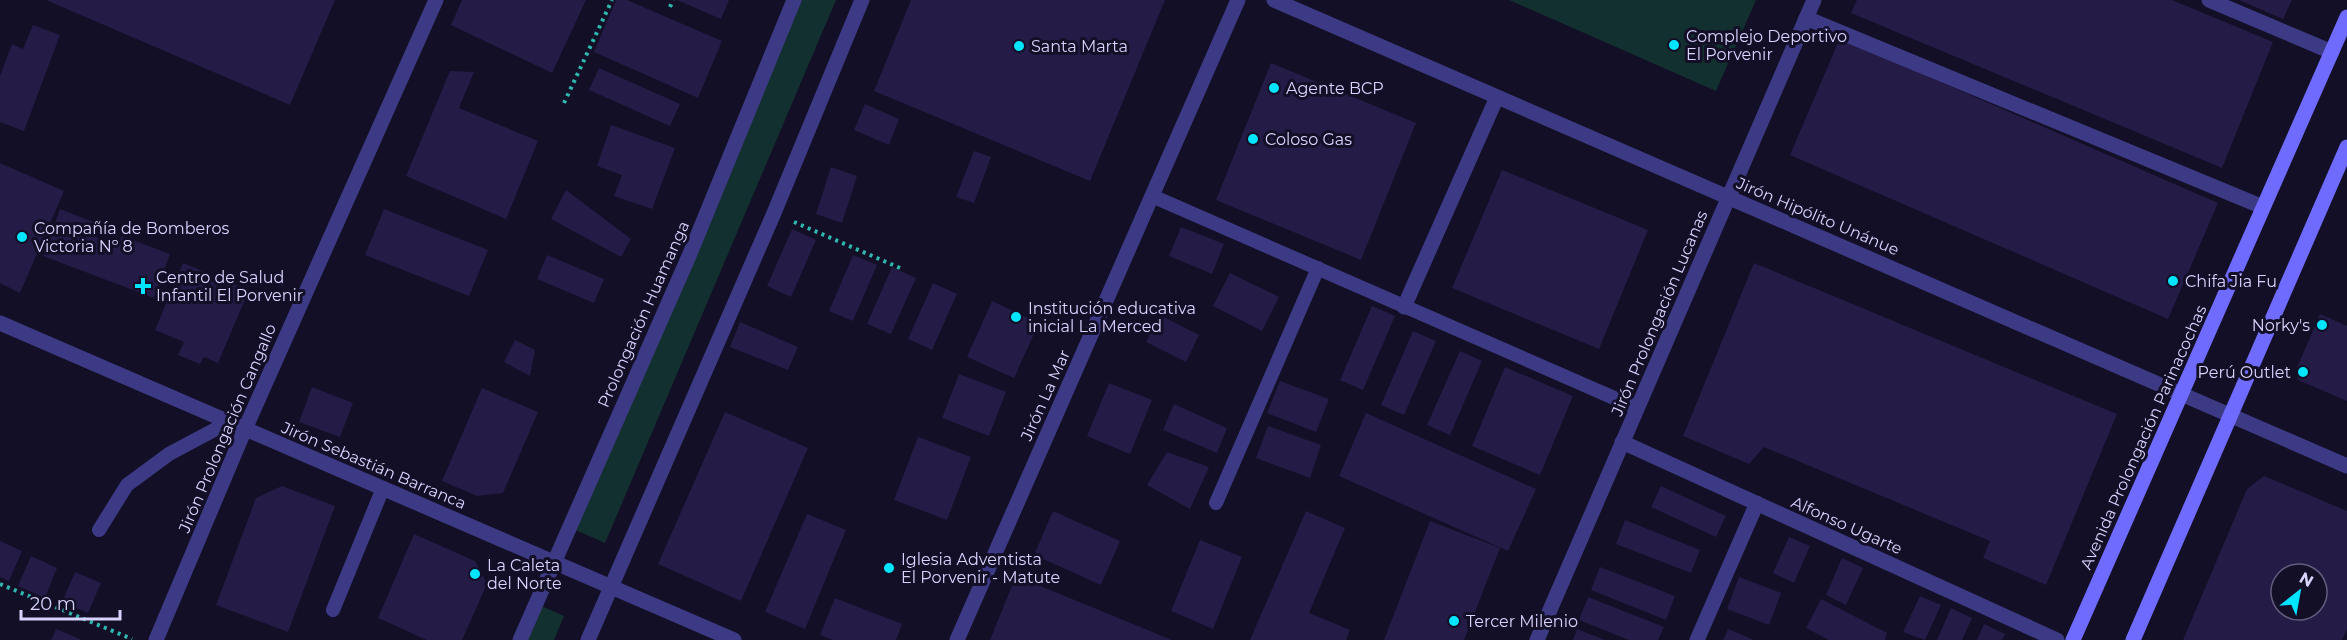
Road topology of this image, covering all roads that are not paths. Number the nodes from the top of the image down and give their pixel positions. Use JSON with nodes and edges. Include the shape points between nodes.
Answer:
{"nodes":[{"id":1,"x":436,"y":0,"type":"edge"},
{"id":2,"x":794,"y":0,"type":"edge"},
{"id":3,"x":862,"y":0,"type":"edge"},
{"id":4,"x":1238,"y":0,"type":"edge"},
{"id":5,"x":1274,"y":0,"type":"edge"},
{"id":6,"x":1814,"y":0,"type":"edge"},
{"id":7,"x":2209,"y":0,"type":"edge"},
{"id":8,"x":2347,"y":17,"type":"edge"},
{"id":9,"x":1806,"y":18,"type":"junction"},
{"id":10,"x":2332,"y":52,"type":"junction"},
{"id":11,"x":1497,"y":97,"type":"junction"},
{"id":12,"x":2347,"y":147,"type":"edge"},
{"id":13,"x":1152,"y":196,"type":"junction"},
{"id":14,"x":1728,"y":197,"type":"junction"},
{"id":15,"x":2263,"y":207,"type":"junction"},
{"id":16,"x":1318,"y":268,"type":"junction"},
{"id":17,"x":1404,"y":307,"type":"junction"},
{"id":18,"x":0,"y":323,"type":"edge"},
{"id":19,"x":2181,"y":394,"type":"junction"},
{"id":20,"x":1637,"y":408,"type":"junction"},
{"id":21,"x":2230,"y":415,"type":"junction"},
{"id":22,"x":229,"y":422,"type":"junction"},
{"id":23,"x":245,"y":429,"type":"junction"},
{"id":24,"x":1622,"y":442,"type":"junction"},
{"id":25,"x":2347,"y":466,"type":"edge"},
{"id":26,"x":383,"y":488,"type":"junction"},
{"id":27,"x":1216,"y":503,"type":"dead end"},
{"id":28,"x":1757,"y":503,"type":"junction"},
{"id":29,"x":99,"y":530,"type":"dead end"},
{"id":30,"x":554,"y":562,"type":"junction"},
{"id":31,"x":611,"y":587,"type":"junction"},
{"id":32,"x":333,"y":610,"type":"dead end"},
{"id":33,"x":156,"y":640,"type":"edge"},
{"id":34,"x":519,"y":640,"type":"edge"},
{"id":35,"x":588,"y":640,"type":"edge"},
{"id":36,"x":734,"y":640,"type":"edge"},
{"id":37,"x":957,"y":640,"type":"edge"},
{"id":38,"x":1537,"y":640,"type":"edge"},
{"id":39,"x":1697,"y":640,"type":"edge"},
{"id":40,"x":2057,"y":640,"type":"edge"},
{"id":41,"x":2073,"y":640,"type":"edge"},
{"id":42,"x":2133,"y":640,"type":"edge"}],
"edges":[{"from":1,"to":23,"type":"street","name":"Jirón Prolongación Cangallo"},
{"from":2,"to":30,"type":"street","name":"Prolongación Huamanga","via":[[689,256]]},
{"from":3,"to":31,"type":"street"},
{"from":4,"to":13,"type":"street","name":"Jirón La Mar"},
{"from":5,"to":11,"type":"street","name":"Jirón Hipólito Unánue"},
{"from":6,"to":9,"type":"street","name":"Jirón Prolongación Lucanas"},
{"from":7,"to":10,"type":"street"},
{"from":8,"to":10,"type":"main road","name":"Avenida Prolongación Parinacochas"},
{"from":9,"to":14,"type":"street","name":"Jirón Prolongación Lucanas"},
{"from":9,"to":15,"type":"street"},
{"from":10,"to":15,"type":"main road","name":"Avenida Prolongación Parinacochas"},
{"from":11,"to":14,"type":"street","name":"Jirón Hipólito Unánue"},
{"from":11,"to":17,"type":"street"},
{"from":12,"to":21,"type":"main road"},
{"from":13,"to":16,"type":"lane"},
{"from":13,"to":37,"type":"street","name":"Jirón La Mar"},
{"from":14,"to":19,"type":"street","name":"Jirón Hipólito Unánue"},
{"from":14,"to":20,"type":"street","name":"Jirón Prolongación Lucanas"},
{"from":15,"to":19,"type":"main road","name":"Avenida Prolongación Parinacochas"},
{"from":16,"to":17,"type":"lane"},
{"from":16,"to":27,"type":"lane"},
{"from":17,"to":20,"type":"lane"},
{"from":18,"to":22,"type":"street","name":"Jirón Sebastián Barranca"},
{"from":19,"to":21,"type":"street","name":"Jirón Hipólito Unánue"},
{"from":19,"to":41,"type":"main road","name":"Avenida Prolongación Parinacochas"},
{"from":20,"to":24,"type":"street","name":"Jirón Prolongación Lucanas"},
{"from":21,"to":25,"type":"street","name":"Jirón Hipólito Unánue"},
{"from":21,"to":42,"type":"main road"},
{"from":22,"to":23,"type":"street","name":"Jirón Sebastián Barranca"},
{"from":22,"to":29,"type":"lane","via":[[169,454],[127,485]]},
{"from":23,"to":26,"type":"street","name":"Jirón Sebastián Barranca"},
{"from":23,"to":33,"type":"street","name":"Jirón Prolongación Cangallo"},
{"from":24,"to":28,"type":"street","name":"Alfonso Ugarte"},
{"from":24,"to":38,"type":"street","name":"Jirón Prolongación Lucanas"},
{"from":26,"to":30,"type":"street","name":"Jirón Sebastián Barranca"},
{"from":26,"to":32,"type":"lane"},
{"from":28,"to":39,"type":"street"},
{"from":28,"to":40,"type":"street","name":"Alfonso Ugarte"},
{"from":30,"to":31,"type":"street","name":"Jirón Sebastián Barranca"},
{"from":30,"to":34,"type":"street","name":"Prolongación Huamanga"},
{"from":31,"to":35,"type":"street"},
{"from":31,"to":36,"type":"street","name":"Jirón Sebastián Barranca"}]}
